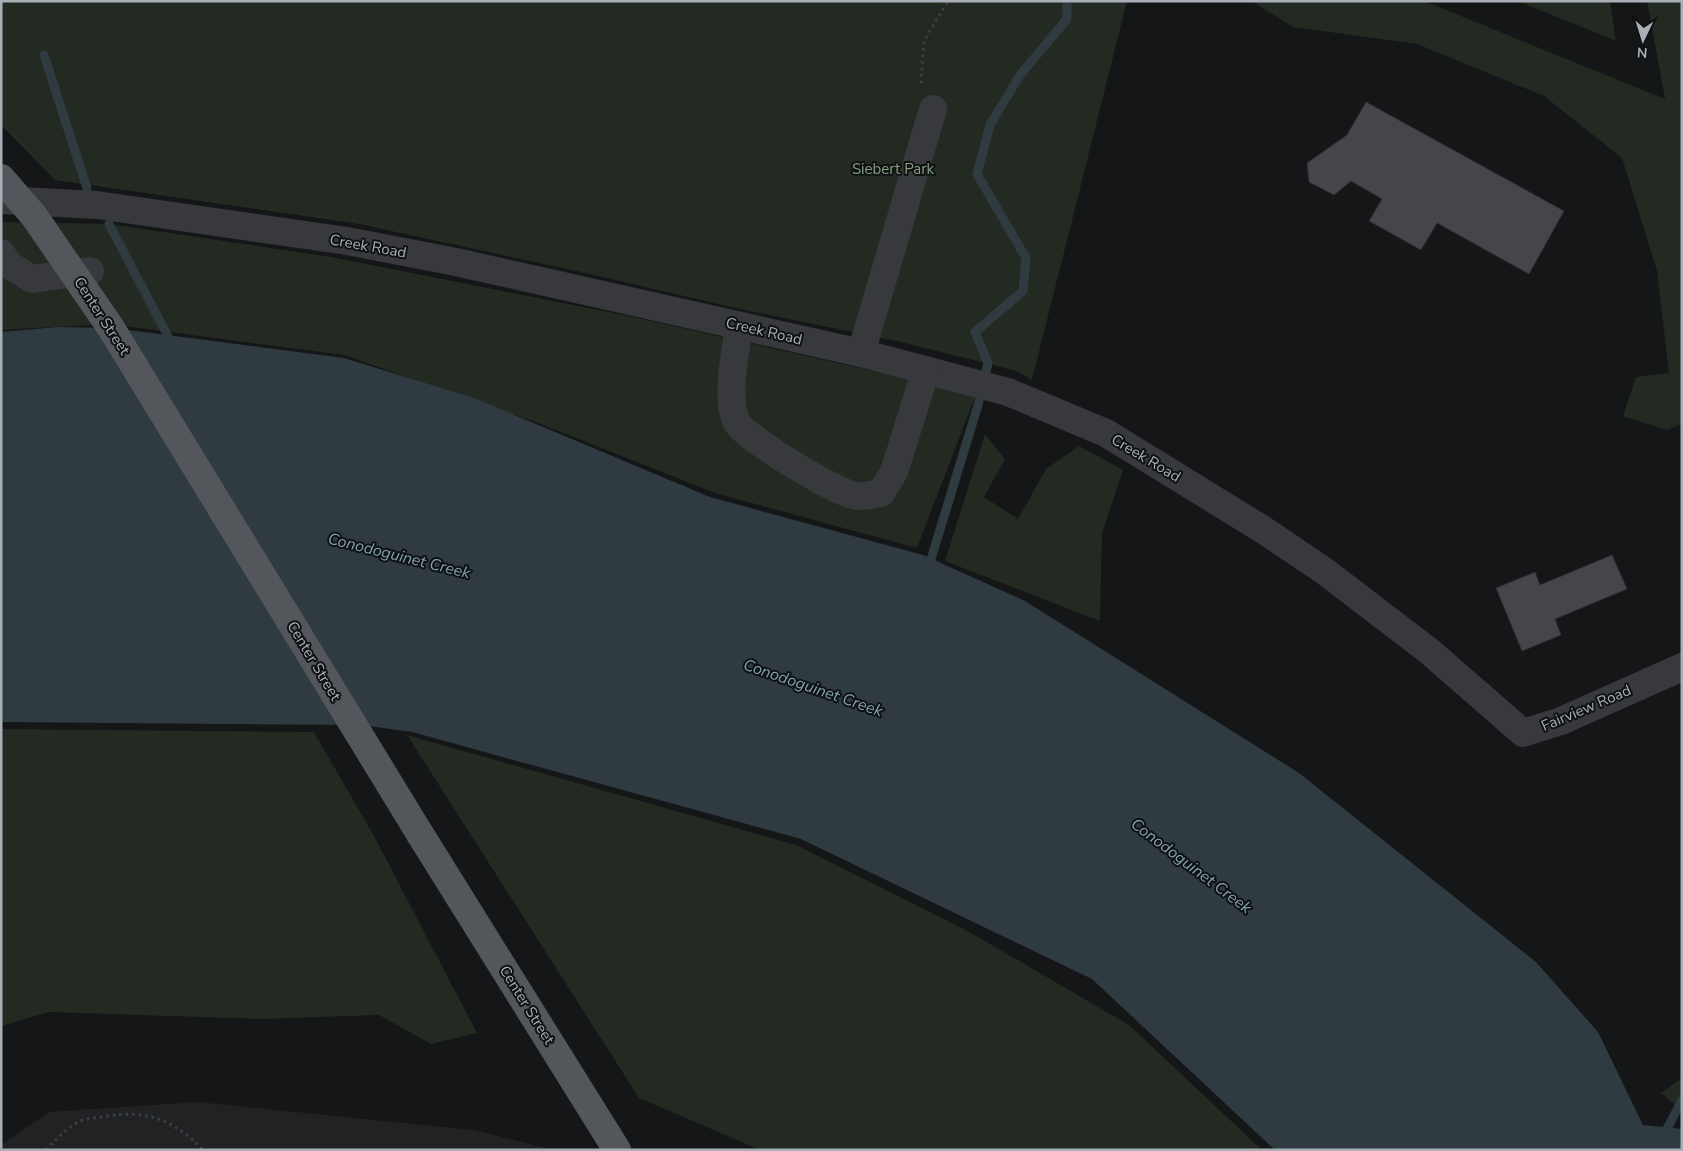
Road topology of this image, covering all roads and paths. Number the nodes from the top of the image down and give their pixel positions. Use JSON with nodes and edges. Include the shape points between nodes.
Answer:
{"nodes":[{"id":1,"x":948,"y":1,"type":"edge"},
{"id":2,"x":933,"y":108,"type":"joint"},
{"id":3,"x":1,"y":178,"type":"edge"},
{"id":4,"x":1,"y":200,"type":"edge"},
{"id":5,"x":1,"y":253,"type":"edge"},
{"id":6,"x":90,"y":272,"type":"dead end"},
{"id":7,"x":739,"y":326,"type":"junction"},
{"id":8,"x":860,"y":353,"type":"junction"},
{"id":9,"x":926,"y":370,"type":"junction"},
{"id":10,"x":1682,"y":667,"type":"edge"},
{"id":11,"x":1450,"y":669,"type":"joint"},
{"id":12,"x":46,"y":1150,"type":"edge"},
{"id":13,"x":203,"y":1150,"type":"edge"},
{"id":14,"x":617,"y":1150,"type":"edge"}],
"edges":[{"from":1,"to":2,"type":"path","via":[[924,41],[919,104]]},
{"from":2,"to":8,"type":"street"},
{"from":3,"to":14,"type":"main road","name":"Center Street","bridge":true,"via":[[34,216],[111,328]]},
{"from":4,"to":7,"type":"street","name":"Creek Road","via":[[97,205],[347,241],[555,283]]},
{"from":5,"to":6,"type":"street","via":[[9,265],[32,279]]},
{"from":7,"to":8,"type":"street","name":"Creek Road"},
{"from":7,"to":9,"type":"street","via":[[732,391],[738,424],[832,488],[857,497],[881,493],[894,472]]},
{"from":8,"to":9,"type":"street","name":"Creek Road"},
{"from":9,"to":11,"type":"street","name":"Creek Road","via":[[1008,392],[1106,434],[1323,570]]},
{"from":10,"to":11,"type":"street","name":"Fairview Road","via":[[1561,721],[1523,733]]},
{"from":12,"to":13,"type":"path","via":[[63,1132],[80,1121],[142,1113],[177,1127]]}]}
